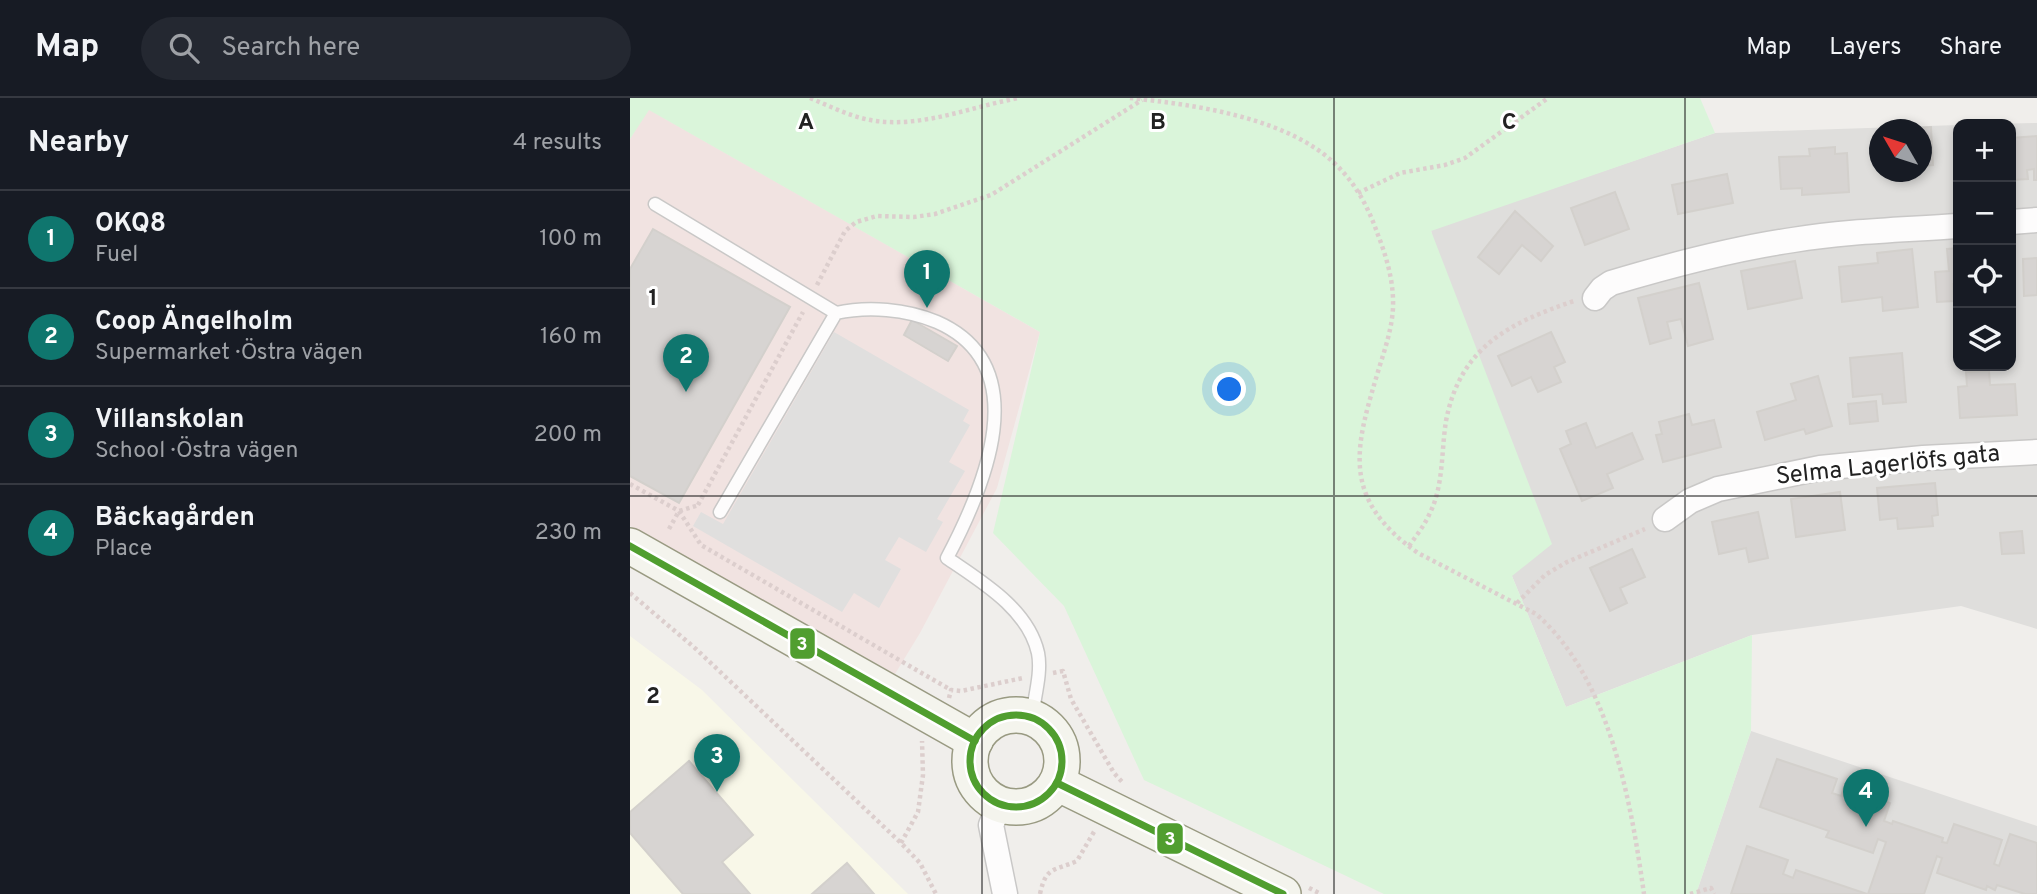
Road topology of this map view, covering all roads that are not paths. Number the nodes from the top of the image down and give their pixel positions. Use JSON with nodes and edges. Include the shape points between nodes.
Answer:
{"nodes":[{"id":1,"x":654,"y":204,"type":"dead end"},
{"id":2,"x":2037,"y":220,"type":"edge"},
{"id":3,"x":2016,"y":222,"type":"edge"},
{"id":4,"x":1953,"y":226,"type":"edge"},
{"id":5,"x":1595,"y":298,"type":"road end"},
{"id":6,"x":836,"y":313,"type":"junction"},
{"id":7,"x":2037,"y":452,"type":"edge"},
{"id":8,"x":720,"y":512,"type":"road end"},
{"id":9,"x":1665,"y":519,"type":"road end"},
{"id":10,"x":630,"y":546,"type":"edge"},
{"id":11,"x":1032,"y":718,"type":"junction"},
{"id":12,"x":975,"y":741,"type":"junction"},
{"id":13,"x":1057,"y":783,"type":"junction"},
{"id":14,"x":1000,"y":804,"type":"junction"},
{"id":15,"x":1005,"y":894,"type":"edge"},
{"id":16,"x":1283,"y":894,"type":"edge"}],
"edges":[{"from":1,"to":6,"type":"lane"},
{"from":2,"to":3,"type":"street"},
{"from":4,"to":5,"type":"street","via":[[1839,235],[1711,255],[1611,283]]},
{"from":6,"to":8,"type":"lane"},
{"from":6,"to":11,"type":"lane","via":[[865,309],[927,318],[956,332],[980,355],[994,399],[990,451],[969,514],[947,558],[1011,606],[1030,631],[1038,655]]},
{"from":7,"to":9,"type":"street","name":"Selma Lagerlöfs gata","via":[[1820,468],[1718,489]]},
{"from":10,"to":12,"type":"main road"},
{"from":11,"to":12,"type":"main road","via":[[999,718]]},
{"from":11,"to":13,"type":"main road","via":[[1051,732],[1061,752]]},
{"from":12,"to":14,"type":"main road","via":[[971,771],[986,797]]},
{"from":13,"to":14,"type":"main road","via":[[1032,804],[1016,808]]},
{"from":13,"to":16,"type":"main road","via":[[1116,797]]},
{"from":14,"to":15,"type":"street","via":[[991,825]]}]}
